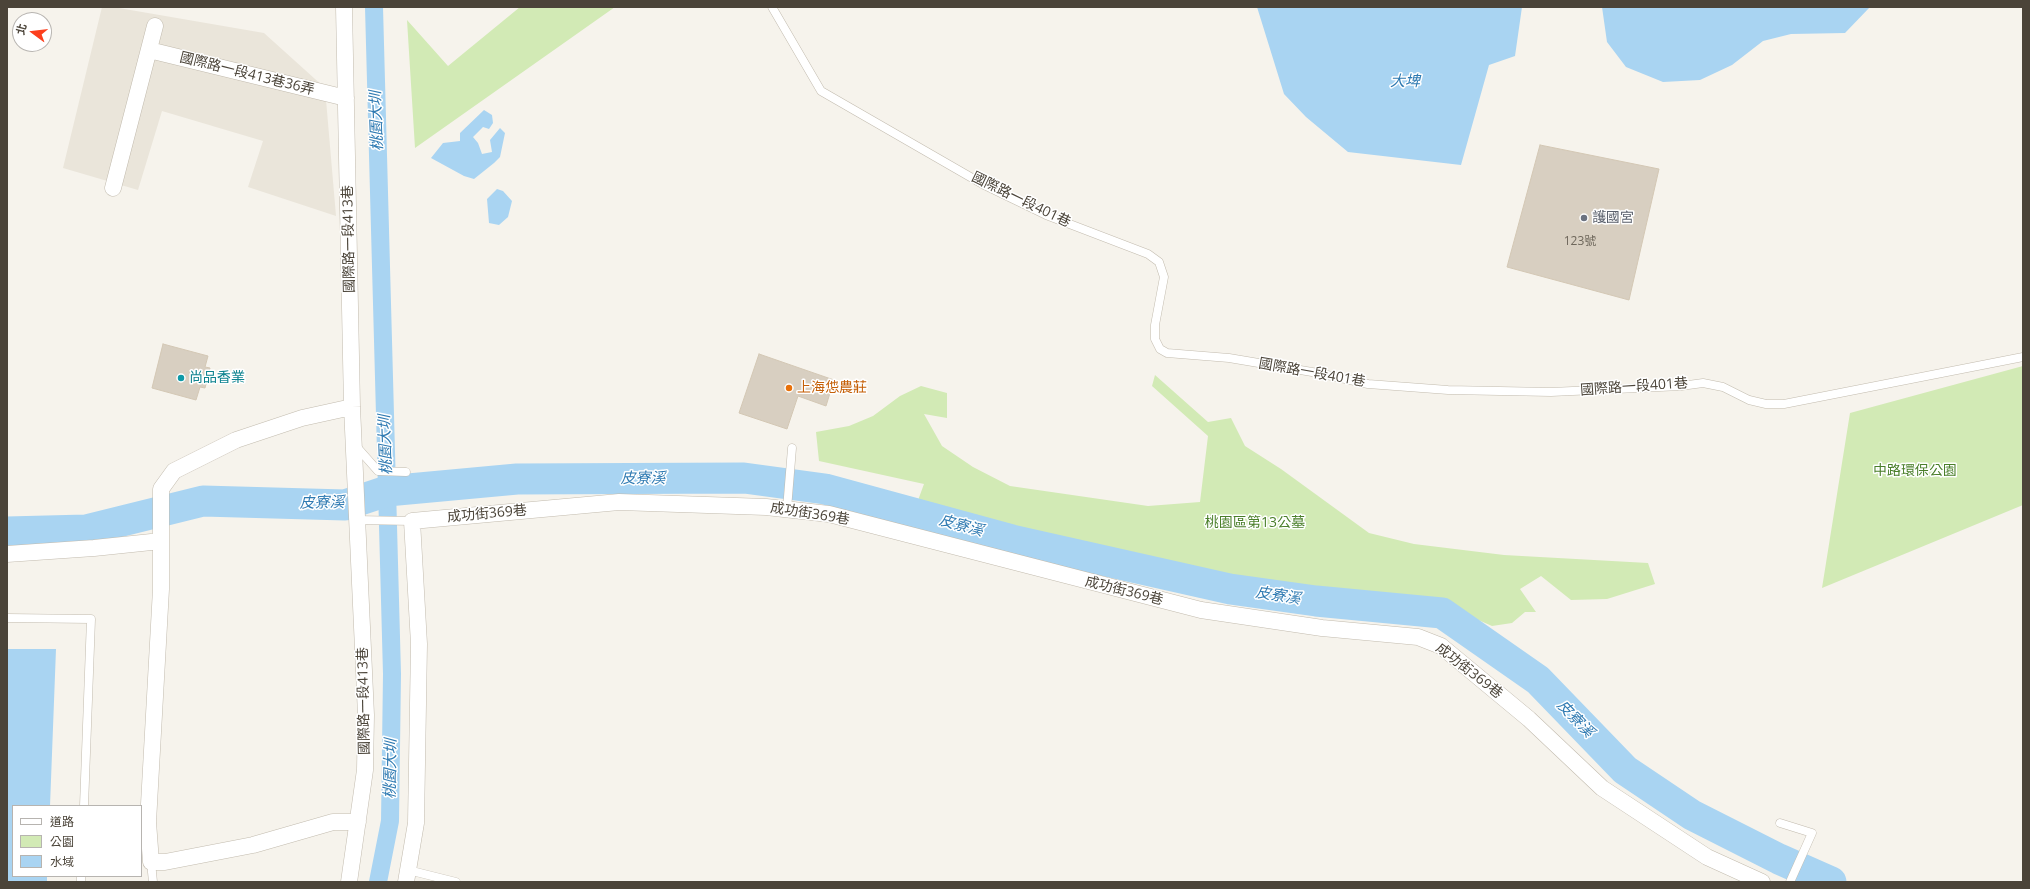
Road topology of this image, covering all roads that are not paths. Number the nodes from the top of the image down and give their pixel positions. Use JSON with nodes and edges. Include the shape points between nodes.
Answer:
{"nodes":[{"id":1,"x":344,"y":7,"type":"edge"},
{"id":2,"x":772,"y":7,"type":"edge"},
{"id":3,"x":154,"y":26,"type":"dead end"},
{"id":4,"x":149,"y":50,"type":"junction"},
{"id":5,"x":346,"y":98,"type":"junction"},
{"id":6,"x":113,"y":188,"type":"dead end"},
{"id":7,"x":2023,"y":357,"type":"edge"},
{"id":8,"x":352,"y":407,"type":"junction"},
{"id":9,"x":353,"y":442,"type":"junction"},
{"id":10,"x":792,"y":448,"type":"dead end"},
{"id":11,"x":406,"y":472,"type":"dead end"},
{"id":12,"x":787,"y":508,"type":"junction"},
{"id":13,"x":356,"y":520,"type":"junction"},
{"id":14,"x":412,"y":521,"type":"junction"},
{"id":15,"x":161,"y":536,"type":"junction"},
{"id":16,"x":7,"y":554,"type":"edge"},
{"id":17,"x":7,"y":618,"type":"edge"},
{"id":18,"x":84,"y":805,"type":"edge"},
{"id":19,"x":358,"y":822,"type":"junction"},
{"id":20,"x":1780,"y":823,"type":"dead end"},
{"id":21,"x":147,"y":852,"type":"edge"},
{"id":22,"x":407,"y":876,"type":"edge"},
{"id":23,"x":153,"y":882,"type":"edge"},
{"id":24,"x":349,"y":882,"type":"edge"},
{"id":25,"x":456,"y":882,"type":"edge"},
{"id":26,"x":1762,"y":882,"type":"edge"},
{"id":27,"x":1790,"y":882,"type":"edge"}],
"edges":[{"from":1,"to":5,"type":"street","name":"國際路一段413巷"},
{"from":2,"to":7,"type":"lane","name":"國際路一段401巷","via":[[821,91],[986,186],[1046,215],[1148,254],[1158,262],[1164,277],[1155,325],[1155,339],[1160,349],[1167,353],[1229,358],[1368,384],[1448,390],[1551,392],[1681,386],[1703,382],[1766,404],[1784,404]]},
{"from":3,"to":4,"type":"street"},
{"from":4,"to":5,"type":"street","name":"國際路一段413巷36弄"},
{"from":4,"to":6,"type":"street"},
{"from":5,"to":8,"type":"street","name":"國際路一段413巷"},
{"from":8,"to":9,"type":"street","name":"國際路一段413巷"},
{"from":8,"to":15,"type":"street","via":[[302,418],[236,440],[174,471],[161,488]]},
{"from":9,"to":11,"type":"lane","via":[[378,471]]},
{"from":9,"to":13,"type":"street","name":"國際路一段413巷"},
{"from":10,"to":12,"type":"lane"},
{"from":12,"to":14,"type":"street","name":"成功街369巷","via":[[619,502]]},
{"from":12,"to":26,"type":"street","name":"成功街369巷","via":[[829,514],[1201,610],[1322,628],[1418,637],[1441,646],[1529,719],[1602,788],[1707,857]]},
{"from":13,"to":14,"type":"lane"},
{"from":13,"to":19,"type":"street","name":"國際路一段413巷","via":[[366,715],[365,770]]},
{"from":14,"to":22,"type":"street","via":[[419,644],[416,823]]},
{"from":15,"to":16,"type":"street","via":[[94,548]]},
{"from":15,"to":21,"type":"street"},
{"from":17,"to":18,"type":"lane","via":[[91,619]]},
{"from":19,"to":21,"type":"street","via":[[333,822],[254,845],[165,862]]},
{"from":19,"to":24,"type":"street","name":"國際路一段413巷"},
{"from":20,"to":27,"type":"lane","via":[[1812,833]]},
{"from":21,"to":23,"type":"lane"},
{"from":22,"to":25,"type":"lane"}]}
